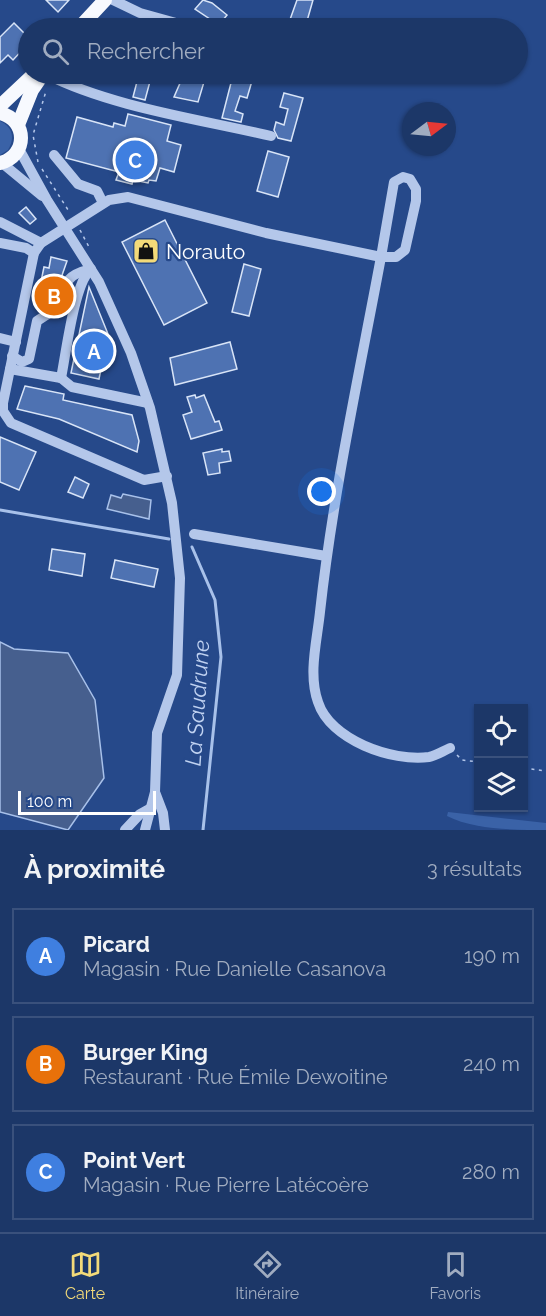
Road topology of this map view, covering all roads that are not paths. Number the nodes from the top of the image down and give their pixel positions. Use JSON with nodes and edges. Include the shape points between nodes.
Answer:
{"nodes":[{"id":1,"x":105,"y":0,"type":"edge"},
{"id":2,"x":112,"y":0,"type":"edge"},
{"id":3,"x":88,"y":18,"type":"edge"},
{"id":4,"x":158,"y":18,"type":"edge"},
{"id":5,"x":23,"y":84,"type":"edge"},
{"id":6,"x":36,"y":84,"type":"edge"},
{"id":7,"x":66,"y":84,"type":"edge"},
{"id":8,"x":0,"y":106,"type":"edge"},
{"id":9,"x":0,"y":112,"type":"edge"},
{"id":10,"x":18,"y":125,"type":"junction"},
{"id":11,"x":271,"y":136,"type":"dead end"},
{"id":12,"x":19,"y":149,"type":"junction"},
{"id":13,"x":54,"y":155,"type":"dead end"},
{"id":14,"x":1,"y":163,"type":"edge"},
{"id":15,"x":47,"y":200,"type":"junction"},
{"id":16,"x":103,"y":203,"type":"junction"},
{"id":17,"x":0,"y":222,"type":"edge"},
{"id":18,"x":64,"y":227,"type":"junction"},
{"id":19,"x":0,"y":243,"type":"edge"},
{"id":20,"x":41,"y":243,"type":"junction"},
{"id":21,"x":34,"y":253,"type":"junction"},
{"id":22,"x":381,"y":257,"type":"junction"},
{"id":23,"x":91,"y":269,"type":"junction"},
{"id":24,"x":0,"y":338,"type":"edge"},
{"id":25,"x":16,"y":342,"type":"junction"},
{"id":26,"x":12,"y":356,"type":"junction"},
{"id":27,"x":10,"y":369,"type":"junction"},
{"id":28,"x":61,"y":378,"type":"junction"},
{"id":29,"x":148,"y":403,"type":"junction"},
{"id":30,"x":167,"y":476,"type":"junction"},
{"id":31,"x":194,"y":534,"type":"dead end"},
{"id":32,"x":326,"y":556,"type":"junction"},
{"id":33,"x":450,"y":748,"type":"road end"},
{"id":34,"x":155,"y":792,"type":"junction"},
{"id":35,"x":149,"y":809,"type":"junction"},
{"id":36,"x":125,"y":830,"type":"edge"},
{"id":37,"x":145,"y":830,"type":"edge"},
{"id":38,"x":165,"y":830,"type":"edge"}],
"edges":[{"from":1,"to":3,"type":"main road"},
{"from":2,"to":4,"type":"street"},
{"from":5,"to":8,"type":"main road"},
{"from":6,"to":10,"type":"main road"},
{"from":7,"to":11,"type":"street"},
{"from":9,"to":10,"type":"main road"},
{"from":10,"to":12,"type":"main road","via":[[22,141]]},
{"from":12,"to":14,"type":"main road"},
{"from":12,"to":15,"type":"street"},
{"from":13,"to":16,"type":"street","via":[[78,184],[97,190]]},
{"from":14,"to":15,"type":"street"},
{"from":15,"to":18,"type":"street"},
{"from":16,"to":18,"type":"street"},
{"from":16,"to":22,"type":"street","via":[[128,197],[266,233]]},
{"from":17,"to":20,"type":"street"},
{"from":18,"to":20,"type":"street"},
{"from":18,"to":23,"type":"street"},
{"from":19,"to":21,"type":"street"},
{"from":20,"to":21,"type":"street"},
{"from":21,"to":25,"type":"street"},
{"from":22,"to":22,"type":"street","via":[[394,182],[403,177],[410,179],[416,189],[416,201],[405,250],[396,257]]},
{"from":22,"to":32,"type":"street"},
{"from":23,"to":26,"type":"street","via":[[69,278],[60,306],[37,321],[29,359],[22,362]]},
{"from":23,"to":28,"type":"street","via":[[83,276]]},
{"from":23,"to":29,"type":"street","via":[[130,353]]},
{"from":24,"to":25,"type":"street"},
{"from":25,"to":26,"type":"street"},
{"from":26,"to":27,"type":"street"},
{"from":27,"to":28,"type":"street"},
{"from":27,"to":30,"type":"street","via":[[3,411],[11,423],[144,480]]},
{"from":28,"to":29,"type":"street","via":[[72,387]]},
{"from":29,"to":30,"type":"street"},
{"from":30,"to":34,"type":"street","via":[[179,567],[180,632],[177,675],[158,733]]},
{"from":31,"to":32,"type":"street"},
{"from":32,"to":33,"type":"street","via":[[313,675],[318,703],[328,722],[350,740],[391,754],[429,757]]},
{"from":34,"to":35,"type":"street"},
{"from":34,"to":38,"type":"street"},
{"from":35,"to":36,"type":"street"},
{"from":35,"to":37,"type":"street"}]}
